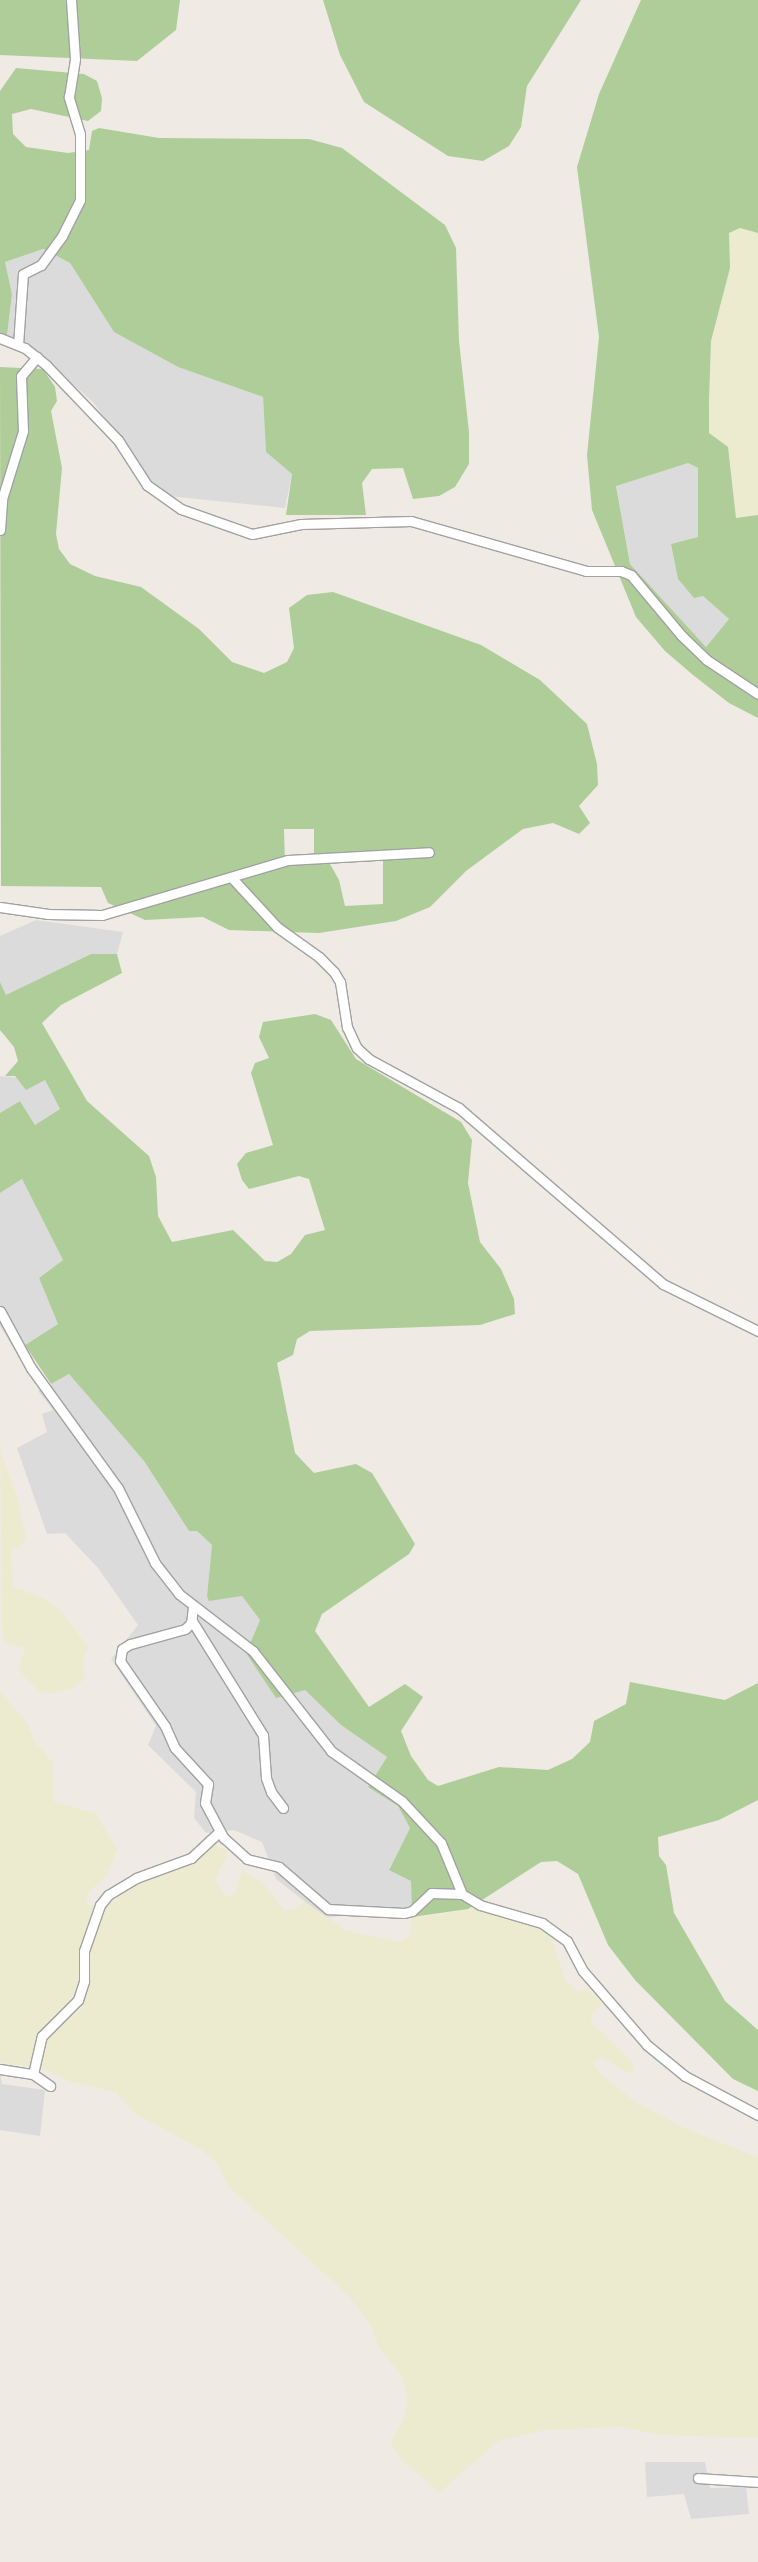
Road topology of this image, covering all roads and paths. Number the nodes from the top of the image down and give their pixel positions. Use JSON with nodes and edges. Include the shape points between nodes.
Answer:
{"nodes":[{"id":1,"x":70,"y":0,"type":"edge"},
{"id":2,"x":0,"y":338,"type":"edge"},
{"id":3,"x":18,"y":345,"type":"junction"},
{"id":4,"x":37,"y":357,"type":"junction"},
{"id":5,"x":0,"y":530,"type":"edge"},
{"id":6,"x":758,"y":694,"type":"edge"},
{"id":7,"x":429,"y":852,"type":"dead end"},
{"id":8,"x":232,"y":878,"type":"junction"},
{"id":9,"x":0,"y":906,"type":"edge"},
{"id":10,"x":0,"y":1311,"type":"edge"},
{"id":11,"x":758,"y":1331,"type":"edge"},
{"id":12,"x":193,"y":1607,"type":"junction"},
{"id":13,"x":192,"y":1621,"type":"junction"},
{"id":14,"x":284,"y":1808,"type":"dead end"},
{"id":15,"x":219,"y":1832,"type":"junction"},
{"id":16,"x":462,"y":1894,"type":"junction"},
{"id":17,"x":0,"y":2069,"type":"edge"},
{"id":18,"x":33,"y":2074,"type":"junction"},
{"id":19,"x":50,"y":2086,"type":"dead end"},
{"id":20,"x":758,"y":2115,"type":"edge"},
{"id":21,"x":698,"y":2478,"type":"dead end"},
{"id":22,"x":758,"y":2482,"type":"edge"}],
"edges":[{"from":1,"to":3,"type":"street","via":[[75,59],[69,97],[80,134],[80,200],[62,236],[41,265],[23,274]]},
{"from":2,"to":3,"type":"street"},
{"from":3,"to":4,"type":"street"},
{"from":4,"to":5,"type":"street","via":[[21,376],[24,431],[2,499]]},
{"from":4,"to":6,"type":"street","via":[[118,440],[147,485],[181,509],[252,534],[301,524],[411,521],[586,571],[621,571],[631,575],[681,635],[707,660]]},
{"from":7,"to":8,"type":"street","via":[[288,860]]},
{"from":8,"to":9,"type":"street","via":[[102,915],[48,914]]},
{"from":8,"to":11,"type":"street","via":[[277,927],[320,957],[334,972],[340,982],[347,1027],[357,1048],[369,1059],[459,1108],[663,1284]]},
{"from":10,"to":12,"type":"street","via":[[30,1368],[118,1488],[155,1563]]},
{"from":12,"to":13,"type":"street"},
{"from":12,"to":16,"type":"street","via":[[253,1651],[331,1751],[402,1801],[441,1843]]},
{"from":13,"to":14,"type":"street","via":[[263,1735],[266,1778],[271,1792]]},
{"from":13,"to":15,"type":"street","via":[[185,1629],[130,1644],[122,1649],[120,1661],[165,1726],[171,1743],[208,1784],[206,1803]]},
{"from":15,"to":16,"type":"street","via":[[247,1859],[278,1867],[328,1909],[404,1913],[412,1911],[431,1894]]},
{"from":15,"to":18,"type":"street","via":[[191,1858],[136,1878],[100,1905],[84,1950],[84,1981],[78,2000],[42,2036]]},
{"from":16,"to":20,"type":"street","via":[[480,1906],[542,1923],[567,1941],[583,1971],[647,2045],[685,2076]]},
{"from":17,"to":18,"type":"street"},
{"from":18,"to":19,"type":"street"},
{"from":21,"to":22,"type":"street"}]}
